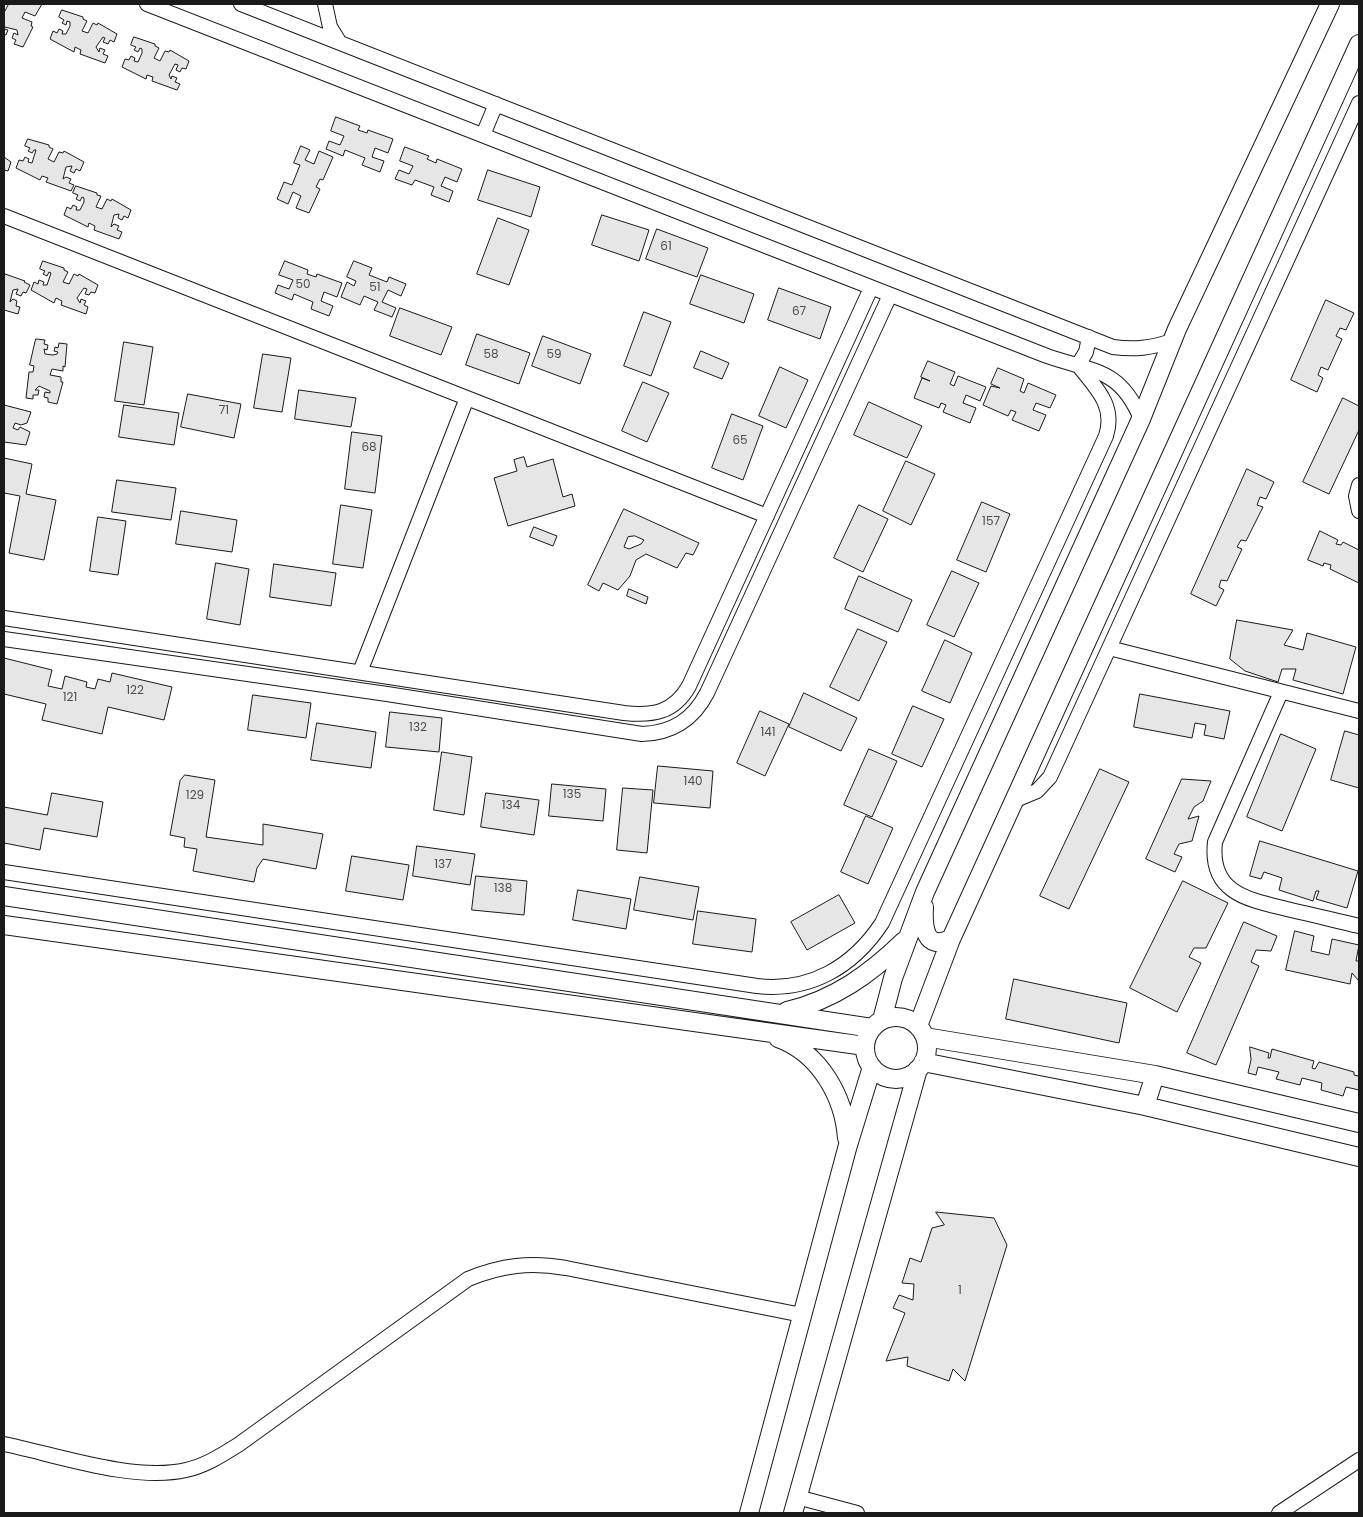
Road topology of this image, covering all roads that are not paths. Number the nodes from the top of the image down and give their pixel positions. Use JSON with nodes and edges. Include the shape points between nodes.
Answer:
{"nodes":[{"id":1,"x":148,"y":4,"type":"edge"},
{"id":2,"x":242,"y":4,"type":"edge"},
{"id":3,"x":325,"y":4,"type":"edge"},
{"id":4,"x":1330,"y":4,"type":"edge"},
{"id":5,"x":340,"y":43,"type":"junction"},
{"id":6,"x":1359,"y":44,"type":"edge"},
{"id":7,"x":1359,"y":103,"type":"edge"},
{"id":8,"x":496,"y":104,"type":"junction"},
{"id":9,"x":483,"y":135,"type":"junction"},
{"id":10,"x":4,"y":216,"type":"edge"},
{"id":11,"x":871,"y":288,"type":"junction"},
{"id":12,"x":890,"y":295,"type":"junction"},
{"id":13,"x":1088,"y":337,"type":"junction"},
{"id":14,"x":1172,"y":341,"type":"junction"},
{"id":15,"x":1078,"y":365,"type":"junction"},
{"id":16,"x":467,"y":398,"type":"junction"},
{"id":17,"x":1141,"y":419,"type":"junction"},
{"id":18,"x":1359,"y":485,"type":"edge"},
{"id":19,"x":1359,"y":511,"type":"edge"},
{"id":20,"x":767,"y":516,"type":"junction"},
{"id":21,"x":4,"y":618,"type":"edge"},
{"id":22,"x":4,"y":639,"type":"edge"},
{"id":23,"x":1109,"y":648,"type":"junction"},
{"id":24,"x":360,"y":672,"type":"junction"},
{"id":25,"x":1281,"y":692,"type":"junction"},
{"id":26,"x":1359,"y":711,"type":"edge"},
{"id":27,"x":1013,"y":801,"type":"junction"},
{"id":28,"x":4,"y":872,"type":"edge"},
{"id":29,"x":925,"y":892,"type":"junction"},
{"id":30,"x":4,"y":896,"type":"edge"},
{"id":31,"x":4,"y":925,"type":"edge"},
{"id":32,"x":1359,"y":926,"type":"edge"},
{"id":33,"x":908,"y":937,"type":"junction"},
{"id":34,"x":951,"y":938,"type":"junction"},
{"id":35,"x":649,"y":994,"type":"junction"},
{"id":36,"x":778,"y":1013,"type":"junction"},
{"id":37,"x":644,"y":1015,"type":"junction"},
{"id":38,"x":877,"y":1024,"type":"junction"},
{"id":39,"x":761,"y":1032,"type":"junction"},
{"id":40,"x":921,"y":1032,"type":"junction"},
{"id":41,"x":865,"y":1046,"type":"junction"},
{"id":42,"x":920,"y":1066,"type":"junction"},
{"id":43,"x":872,"y":1067,"type":"junction"},
{"id":44,"x":1155,"y":1075,"type":"junction"},
{"id":45,"x":1145,"y":1106,"type":"junction"},
{"id":46,"x":1359,"y":1123,"type":"edge"},
{"id":47,"x":848,"y":1145,"type":"junction"},
{"id":48,"x":1359,"y":1157,"type":"edge"},
{"id":49,"x":802,"y":1315,"type":"junction"},
{"id":50,"x":4,"y":1444,"type":"edge"},
{"id":51,"x":1359,"y":1460,"type":"edge"},
{"id":52,"x":795,"y":1505,"type":"edge"},
{"id":53,"x":749,"y":1513,"type":"edge"},
{"id":54,"x":858,"y":1513,"type":"edge"},
{"id":55,"x":1279,"y":1513,"type":"edge"}],
"edges":[{"from":1,"to":9,"type":"street"},
{"from":2,"to":5,"type":"street"},
{"from":3,"to":5,"type":"street","via":[[330,27]]},
{"from":4,"to":14,"type":"street"},
{"from":5,"to":8,"type":"street"},
{"from":6,"to":27,"type":"street"},
{"from":7,"to":23,"type":"street"},
{"from":8,"to":9,"type":"street"},
{"from":8,"to":13,"type":"street"},
{"from":9,"to":11,"type":"street"},
{"from":10,"to":16,"type":"street"},
{"from":11,"to":12,"type":"street"},
{"from":11,"to":20,"type":"street"},
{"from":12,"to":15,"type":"street"},
{"from":12,"to":22,"type":"street","via":[[707,693],[692,715],[668,730],[642,734]]},
{"from":13,"to":14,"type":"street","via":[[1112,347],[1133,350],[1153,348]]},
{"from":13,"to":15,"type":"street","via":[[1086,352]]},
{"from":14,"to":17,"type":"street"},
{"from":15,"to":17,"type":"street","via":[[1109,376],[1134,402]]},
{"from":15,"to":28,"type":"street","via":[[1107,404],[1106,436],[882,923],[860,952],[830,973],[796,985],[778,988],[757,986]]},
{"from":16,"to":20,"type":"street"},
{"from":16,"to":24,"type":"street"},
{"from":17,"to":29,"type":"street"},
{"from":18,"to":19,"type":"street","via":[[1356,496]]},
{"from":20,"to":24,"type":"street","via":[[689,686],[673,706],[658,713],[624,713]]},
{"from":21,"to":24,"type":"street"},
{"from":23,"to":25,"type":"street"},
{"from":23,"to":27,"type":"street","via":[[1050,777],[1037,792]]},
{"from":25,"to":26,"type":"street"},
{"from":25,"to":32,"type":"street","via":[[1215,842],[1217,868],[1225,884],[1248,899]]},
{"from":27,"to":34,"type":"street"},
{"from":29,"to":33,"type":"street"},
{"from":29,"to":34,"type":"street","via":[[925,932],[939,942]]},
{"from":30,"to":35,"type":"street"},
{"from":31,"to":37,"type":"street"},
{"from":33,"to":36,"type":"street","via":[[871,971],[840,992],[804,1007]]},
{"from":33,"to":38,"type":"street"},
{"from":34,"to":40,"type":"street"},
{"from":35,"to":36,"type":"street"},
{"from":35,"to":37,"type":"street"},
{"from":36,"to":38,"type":"street"},
{"from":37,"to":39,"type":"street"},
{"from":38,"to":40,"type":"street","via":[[901,1017]]},
{"from":38,"to":41,"type":"street"},
{"from":39,"to":41,"type":"street"},
{"from":39,"to":47,"type":"street","via":[[801,1050],[822,1071],[840,1102]]},
{"from":40,"to":42,"type":"street","via":[[927,1050]]},
{"from":40,"to":44,"type":"street"},
{"from":41,"to":43,"type":"street","via":[[866,1057]]},
{"from":42,"to":43,"type":"street","via":[[907,1076],[894,1079]]},
{"from":42,"to":45,"type":"street"},
{"from":42,"to":52,"type":"street"},
{"from":43,"to":47,"type":"street"},
{"from":44,"to":45,"type":"street"},
{"from":44,"to":46,"type":"street"},
{"from":45,"to":48,"type":"street"},
{"from":47,"to":49,"type":"street"},
{"from":49,"to":50,"type":"street","via":[[566,1268],[516,1264],[468,1279],[238,1446],[214,1460],[186,1470],[135,1473]]},
{"from":49,"to":53,"type":"street"},
{"from":51,"to":55,"type":"street"},
{"from":52,"to":54,"type":"street"}]}
